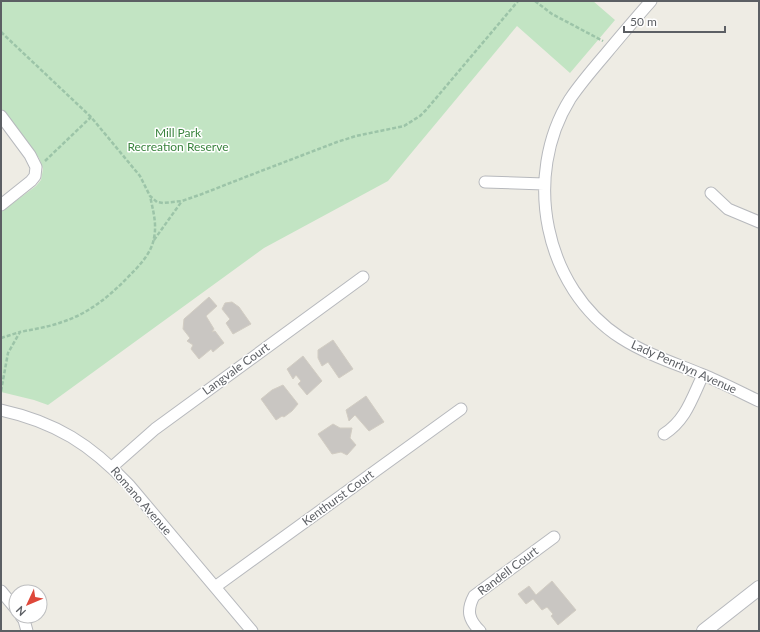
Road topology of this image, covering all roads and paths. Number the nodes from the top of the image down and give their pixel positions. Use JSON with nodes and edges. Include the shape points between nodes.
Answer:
{"nodes":[{"id":1,"x":518,"y":1,"type":"edge"},
{"id":2,"x":534,"y":1,"type":"edge"},
{"id":3,"x":651,"y":1,"type":"edge"},
{"id":4,"x":1,"y":32,"type":"edge"},
{"id":5,"x":600,"y":40,"type":"dead end"},
{"id":6,"x":1,"y":116,"type":"edge"},
{"id":7,"x":91,"y":117,"type":"junction"},
{"id":8,"x":36,"y":167,"type":"junction"},
{"id":9,"x":485,"y":182,"type":"dead end"},
{"id":10,"x":544,"y":184,"type":"junction"},
{"id":11,"x":711,"y":194,"type":"dead end"},
{"id":12,"x":150,"y":196,"type":"junction"},
{"id":13,"x":182,"y":201,"type":"junction"},
{"id":14,"x":1,"y":205,"type":"edge"},
{"id":15,"x":759,"y":222,"type":"edge"},
{"id":16,"x":154,"y":240,"type":"junction"},
{"id":17,"x":363,"y":277,"type":"dead end"},
{"id":18,"x":20,"y":332,"type":"junction"},
{"id":19,"x":1,"y":338,"type":"edge"},
{"id":20,"x":703,"y":375,"type":"junction"},
{"id":21,"x":1,"y":391,"type":"edge"},
{"id":22,"x":759,"y":401,"type":"edge"},
{"id":23,"x":460,"y":409,"type":"dead end"},
{"id":24,"x":1,"y":410,"type":"edge"},
{"id":25,"x":664,"y":434,"type":"dead end"},
{"id":26,"x":112,"y":467,"type":"junction"},
{"id":27,"x":554,"y":537,"type":"dead end"},
{"id":28,"x":215,"y":587,"type":"junction"},
{"id":29,"x":759,"y":588,"type":"edge"},
{"id":30,"x":1,"y":591,"type":"edge"},
{"id":31,"x":8,"y":599,"type":"edge"},
{"id":32,"x":247,"y":629,"type":"edge"},
{"id":33,"x":480,"y":631,"type":"edge"},
{"id":34,"x":704,"y":631,"type":"edge"}],
"edges":[{"from":1,"to":13,"type":"path","via":[[426,110],[411,123],[337,142]]},
{"from":2,"to":5,"type":"path","via":[[552,14]]},
{"from":3,"to":10,"type":"street","name":"Lady Penrhyn Avenue","via":[[585,78],[570,100],[553,136]]},
{"from":4,"to":7,"type":"path"},
{"from":6,"to":8,"type":"street"},
{"from":7,"to":8,"type":"path"},
{"from":7,"to":12,"type":"path","via":[[140,176]]},
{"from":8,"to":14,"type":"street","via":[[35,176],[31,181]]},
{"from":9,"to":10,"type":"street"},
{"from":10,"to":20,"type":"street","name":"Lady Penrhyn Avenue","via":[[548,227],[555,251],[564,272],[590,311],[604,325],[638,349]]},
{"from":11,"to":15,"type":"street","via":[[728,209]]},
{"from":12,"to":13,"type":"path","via":[[163,203]]},
{"from":12,"to":16,"type":"path","via":[[154,214]]},
{"from":13,"to":16,"type":"path"},
{"from":16,"to":18,"type":"path","via":[[138,266],[93,308],[62,322]]},
{"from":17,"to":26,"type":"street","name":"Langvale Court","via":[[161,424]]},
{"from":18,"to":19,"type":"path"},
{"from":18,"to":21,"type":"path","via":[[8,353]]},
{"from":20,"to":22,"type":"street","name":"Lady Penrhyn Avenue"},
{"from":20,"to":25,"type":"street","via":[[682,418]]},
{"from":23,"to":28,"type":"street","name":"Kenthurst Court"},
{"from":24,"to":26,"type":"street","name":"Romano Avenue","via":[[48,424],[96,453]]},
{"from":26,"to":28,"type":"street","name":"Romano Avenue"},
{"from":27,"to":33,"type":"street","name":"Randell Court","via":[[474,596],[469,614]]},
{"from":28,"to":32,"type":"street","name":"Romano Avenue"},
{"from":29,"to":34,"type":"street"},
{"from":30,"to":31,"type":"street"}]}
